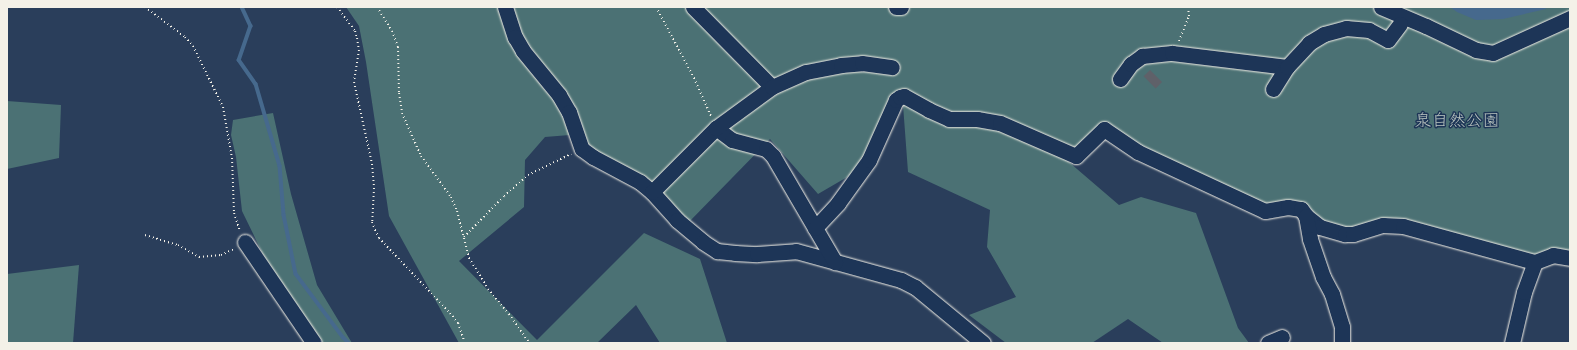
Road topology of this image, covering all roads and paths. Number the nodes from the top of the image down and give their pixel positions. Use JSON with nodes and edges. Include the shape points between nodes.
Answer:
{"nodes":[{"id":1,"x":145,"y":7,"type":"edge"},
{"id":2,"x":337,"y":7,"type":"edge"},
{"id":3,"x":377,"y":7,"type":"edge"},
{"id":4,"x":505,"y":7,"type":"edge"},
{"id":5,"x":656,"y":7,"type":"edge"},
{"id":6,"x":693,"y":7,"type":"edge"},
{"id":7,"x":896,"y":7,"type":"edge"},
{"id":8,"x":902,"y":7,"type":"edge"},
{"id":9,"x":1188,"y":7,"type":"edge"},
{"id":10,"x":1381,"y":7,"type":"edge"},
{"id":11,"x":1570,"y":18,"type":"edge"},
{"id":12,"x":1400,"y":24,"type":"dead end"},
{"id":13,"x":1172,"y":53,"type":"junction"},
{"id":14,"x":892,"y":67,"type":"dead end"},
{"id":15,"x":1287,"y":67,"type":"junction"},
{"id":16,"x":1120,"y":79,"type":"dead end"},
{"id":17,"x":772,"y":86,"type":"junction"},
{"id":18,"x":1273,"y":90,"type":"dead end"},
{"id":19,"x":716,"y":128,"type":"junction"},
{"id":20,"x":582,"y":149,"type":"junction"},
{"id":21,"x":652,"y":192,"type":"junction"},
{"id":22,"x":1306,"y":216,"type":"junction"},
{"id":23,"x":815,"y":228,"type":"junction"},
{"id":24,"x":145,"y":235,"type":"dead end"},
{"id":25,"x":464,"y":237,"type":"junction"},
{"id":26,"x":245,"y":242,"type":"junction"},
{"id":27,"x":1570,"y":258,"type":"edge"},
{"id":28,"x":835,"y":262,"type":"junction"},
{"id":29,"x":1535,"y":262,"type":"junction"},
{"id":30,"x":1282,"y":336,"type":"dead end"},
{"id":31,"x":314,"y":343,"type":"edge"},
{"id":32,"x":466,"y":343,"type":"edge"},
{"id":33,"x":529,"y":343,"type":"edge"},
{"id":34,"x":983,"y":343,"type":"edge"},
{"id":35,"x":1268,"y":343,"type":"edge"},
{"id":36,"x":1342,"y":343,"type":"edge"},
{"id":37,"x":1512,"y":343,"type":"edge"}],
"edges":[{"from":1,"to":26,"type":"path","via":[[186,37],[223,107],[232,158],[234,212]]},
{"from":2,"to":32,"type":"path","via":[[355,31],[357,38],[359,50],[354,82],[372,164],[372,222],[375,230],[379,238],[450,313],[458,323]]},
{"from":3,"to":25,"type":"path","via":[[398,46],[402,113],[421,156],[451,197]]},
{"from":4,"to":20,"type":"street","via":[[515,37],[523,51],[559,95],[569,112]]},
{"from":5,"to":19,"type":"path","via":[[694,78]]},
{"from":6,"to":17,"type":"street"},
{"from":7,"to":8,"type":"street"},
{"from":9,"to":13,"type":"path","via":[[1188,16],[1179,42]]},
{"from":10,"to":11,"type":"street","via":[[1476,50],[1493,53]]},
{"from":12,"to":15,"type":"street","via":[[1388,40],[1370,30],[1346,28],[1324,34],[1309,43]]},
{"from":13,"to":15,"type":"street"},
{"from":13,"to":16,"type":"street","via":[[1142,56],[1131,64]]},
{"from":14,"to":17,"type":"street","via":[[862,63],[841,65],[806,72]]},
{"from":15,"to":18,"type":"street"},
{"from":17,"to":19,"type":"street"},
{"from":19,"to":21,"type":"street"},
{"from":19,"to":23,"type":"street","via":[[732,140],[766,149]]},
{"from":20,"to":21,"type":"street","via":[[640,182]]},
{"from":20,"to":25,"type":"path","via":[[528,175]]},
{"from":21,"to":28,"type":"street","via":[[693,235],[717,251],[757,254],[796,251]]},
{"from":22,"to":23,"type":"street","via":[[1296,207],[1265,212],[1138,152],[1104,129],[1076,156],[1000,123],[977,119],[949,119],[904,96],[896,100],[869,160],[855,181]]},
{"from":22,"to":29,"type":"street","via":[[1320,227],[1345,234],[1383,225],[1403,226]]},
{"from":22,"to":36,"type":"street","via":[[1310,239],[1342,327]]},
{"from":23,"to":28,"type":"street"},
{"from":24,"to":26,"type":"path","via":[[178,245],[199,257],[221,255]]},
{"from":25,"to":33,"type":"path","via":[[469,258],[488,289]]},
{"from":26,"to":31,"type":"street"},
{"from":27,"to":29,"type":"street","via":[[1553,255]]},
{"from":28,"to":34,"type":"street","via":[[901,280],[915,287]]},
{"from":29,"to":37,"type":"street","via":[[1524,292]]},
{"from":30,"to":35,"type":"street"}]}
